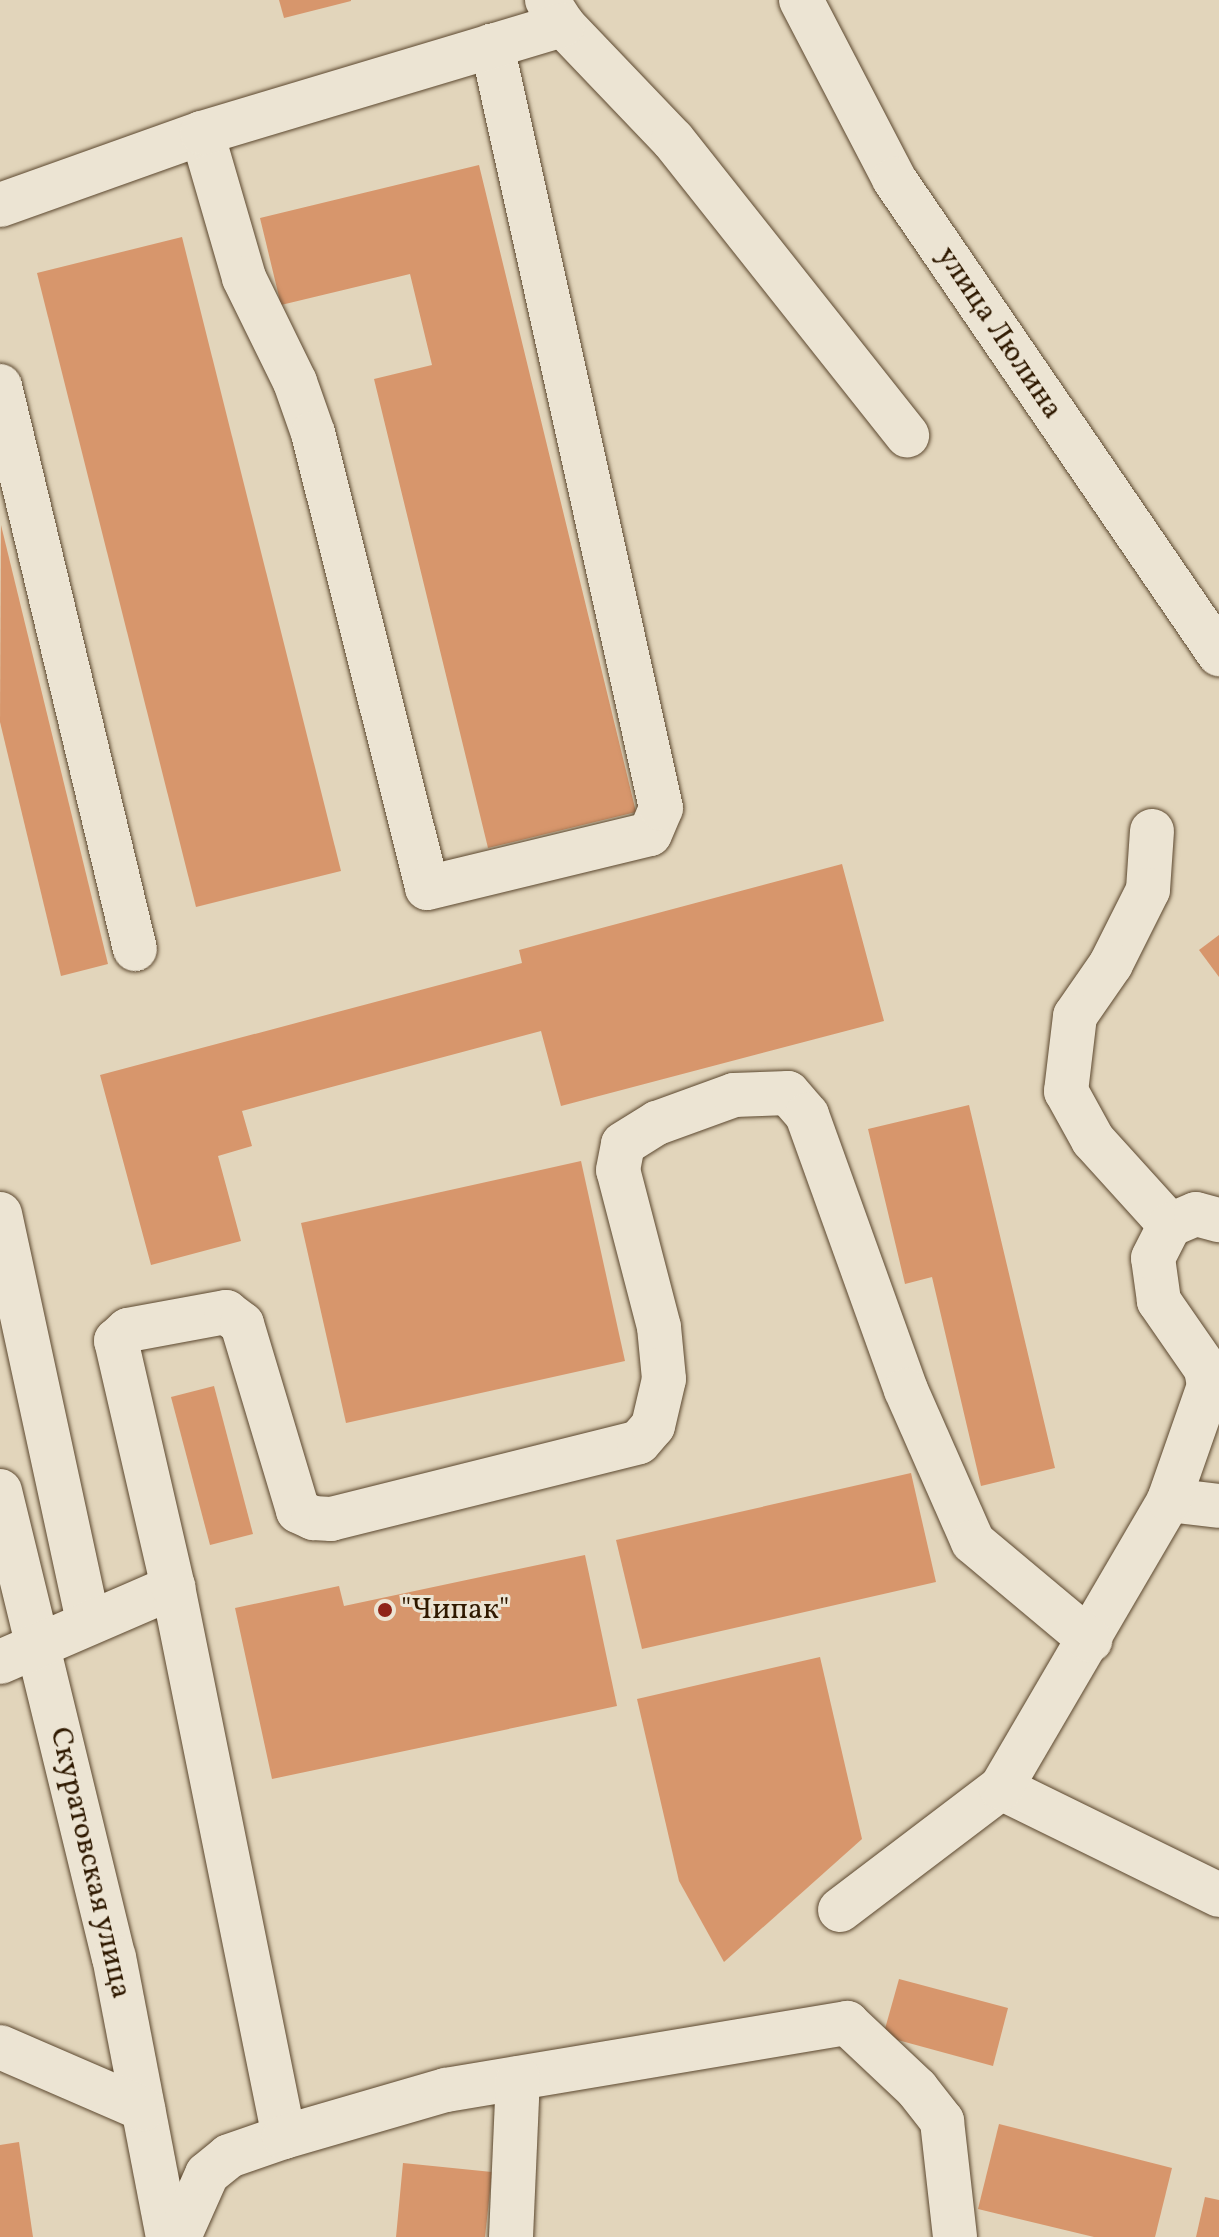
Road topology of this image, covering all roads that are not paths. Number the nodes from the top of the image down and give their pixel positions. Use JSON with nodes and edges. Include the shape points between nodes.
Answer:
{"nodes":[{"id":1,"x":801,"y":0,"type":"edge"},
{"id":2,"x":555,"y":13,"type":"edge"},
{"id":3,"x":492,"y":46,"type":"junction"},
{"id":4,"x":202,"y":133,"type":"junction"},
{"id":5,"x":0,"y":205,"type":"edge"},
{"id":6,"x":0,"y":386,"type":"edge"},
{"id":7,"x":907,"y":435,"type":"dead end"},
{"id":8,"x":1219,"y":654,"type":"edge"},
{"id":9,"x":1152,"y":831,"type":"dead end"},
{"id":10,"x":135,"y":949,"type":"dead end"},
{"id":11,"x":0,"y":1214,"type":"edge"},
{"id":12,"x":1219,"y":1220,"type":"edge"},
{"id":13,"x":1170,"y":1225,"type":"junction"},
{"id":14,"x":0,"y":1491,"type":"edge"},
{"id":15,"x":1169,"y":1500,"type":"junction"},
{"id":16,"x":1219,"y":1506,"type":"edge"},
{"id":17,"x":173,"y":1587,"type":"junction"},
{"id":18,"x":88,"y":1622,"type":"junction"},
{"id":19,"x":1090,"y":1640,"type":"junction"},
{"id":20,"x":19,"y":1654,"type":"edge"},
{"id":21,"x":1001,"y":1788,"type":"junction"},
{"id":22,"x":1219,"y":1895,"type":"edge"},
{"id":23,"x":840,"y":1910,"type":"dead end"},
{"id":24,"x":0,"y":2047,"type":"edge"},
{"id":25,"x":518,"y":2078,"type":"junction"},
{"id":26,"x":143,"y":2109,"type":"junction"},
{"id":27,"x":284,"y":2137,"type":"junction"},
{"id":28,"x":168,"y":2237,"type":"edge"},
{"id":29,"x":179,"y":2237,"type":"edge"},
{"id":30,"x":511,"y":2237,"type":"edge"},
{"id":31,"x":955,"y":2237,"type":"edge"}],
"edges":[{"from":1,"to":8,"type":"street","name":"улица Люлина","via":[[894,179]]},
{"from":2,"to":3,"type":"street"},
{"from":2,"to":7,"type":"street","via":[[673,140]]},
{"from":3,"to":4,"type":"street"},
{"from":3,"to":4,"type":"street","via":[[661,808],[650,834],[427,888],[313,433],[295,382],[244,278]]},
{"from":4,"to":5,"type":"street"},
{"from":6,"to":10,"type":"street"},
{"from":9,"to":13,"type":"street","via":[[1148,890],[1111,964],[1075,1016],[1066,1091],[1093,1140]]},
{"from":11,"to":18,"type":"street"},
{"from":12,"to":13,"type":"street","via":[[1196,1214]]},
{"from":13,"to":15,"type":"street","via":[[1153,1258],[1153,1283],[1206,1369],[1209,1386]]},
{"from":14,"to":20,"type":"street","name":"Скуратовская улица"},
{"from":15,"to":16,"type":"street"},
{"from":15,"to":19,"type":"street"},
{"from":17,"to":18,"type":"street"},
{"from":17,"to":19,"type":"street","via":[[116,1341],[128,1330],[226,1312],[242,1324],[298,1511],[313,1518],[331,1519],[639,1442],[653,1426],[664,1379],[659,1327],[618,1170],[623,1144],[657,1123],[734,1095],[788,1093],[807,1115],[906,1390],[973,1542]]},
{"from":17,"to":27,"type":"street"},
{"from":18,"to":20,"type":"street"},
{"from":19,"to":21,"type":"street"},
{"from":20,"to":26,"type":"street","name":"Скуратовская улица","via":[[114,1957]]},
{"from":21,"to":22,"type":"street"},
{"from":21,"to":23,"type":"street"},
{"from":24,"to":26,"type":"street"},
{"from":25,"to":27,"type":"street","via":[[446,2090]]},
{"from":25,"to":30,"type":"street"},
{"from":25,"to":31,"type":"street","via":[[847,2023],[917,2089],[942,2121]]},
{"from":26,"to":28,"type":"street","name":"Скуратовская улица"},
{"from":27,"to":29,"type":"street","via":[[229,2156],[207,2174]]}]}
